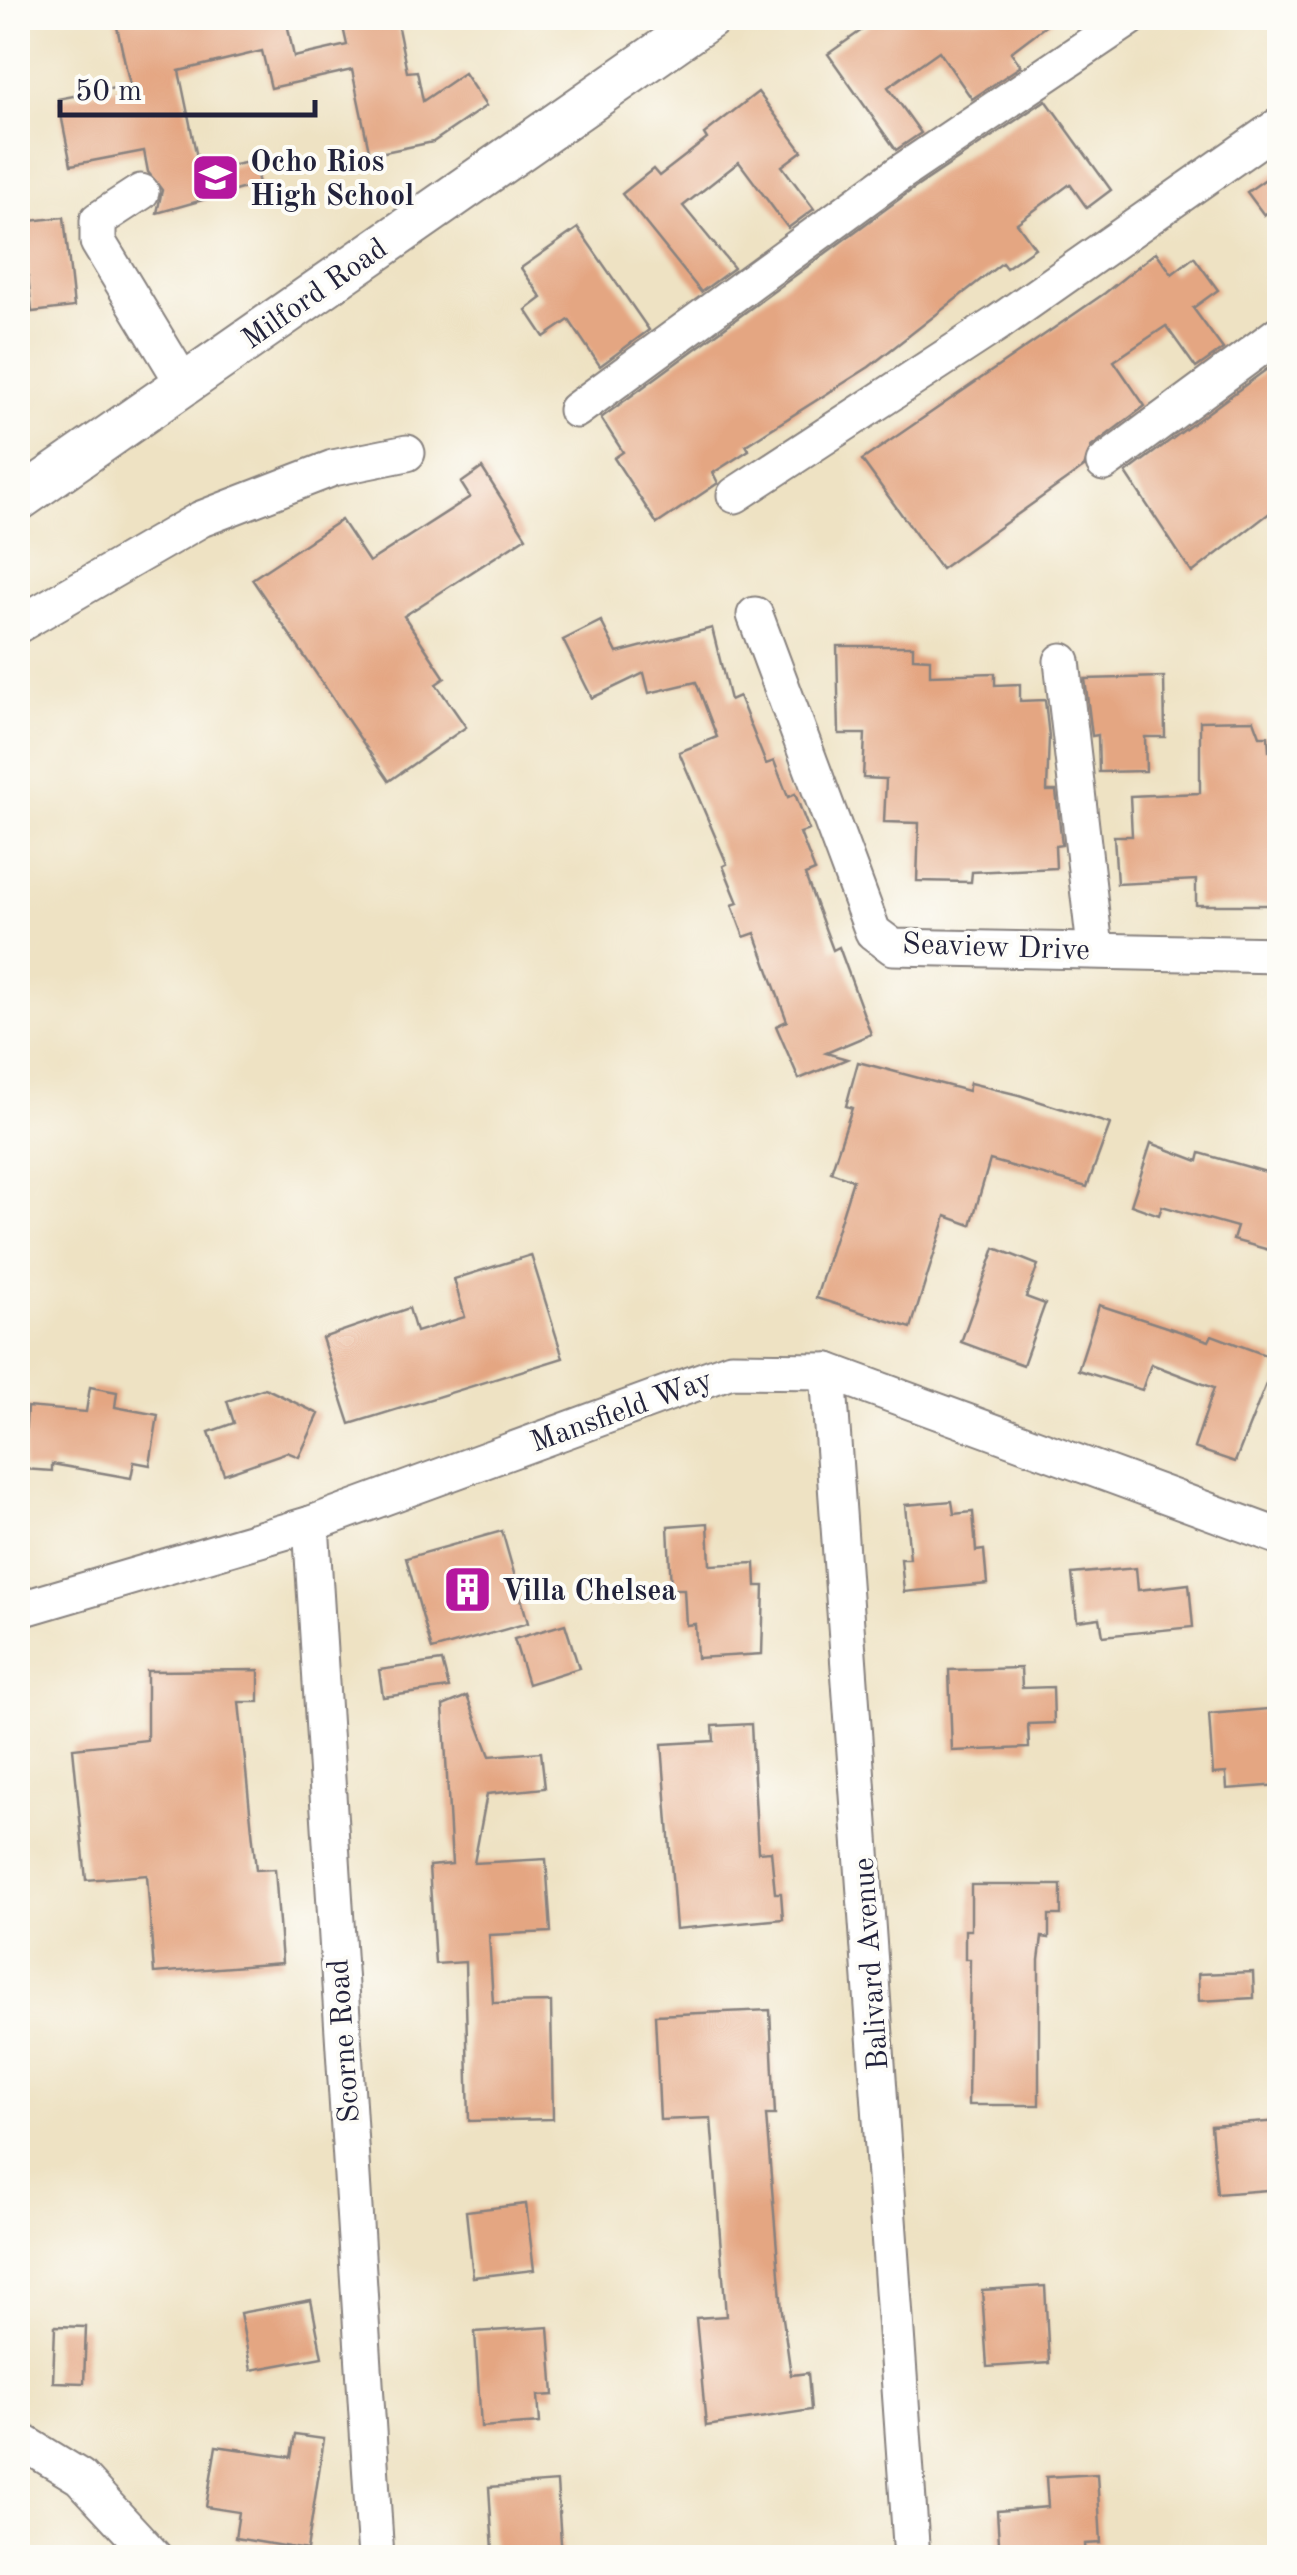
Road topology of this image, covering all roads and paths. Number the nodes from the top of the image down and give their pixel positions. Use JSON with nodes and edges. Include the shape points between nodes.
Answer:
{"nodes":[{"id":1,"x":709,"y":18,"type":"edge"},
{"id":2,"x":1130,"y":18,"type":"edge"},
{"id":3,"x":1280,"y":125,"type":"edge"},
{"id":4,"x":142,"y":192,"type":"dead end"},
{"id":5,"x":1280,"y":333,"type":"edge"},
{"id":6,"x":184,"y":384,"type":"junction"},
{"id":7,"x":576,"y":410,"type":"dead end"},
{"id":8,"x":407,"y":453,"type":"dead end"},
{"id":9,"x":1104,"y":463,"type":"dead end"},
{"id":10,"x":735,"y":495,"type":"dead end"},
{"id":11,"x":18,"y":500,"type":"edge"},
{"id":12,"x":755,"y":616,"type":"dead end"},
{"id":13,"x":18,"y":624,"type":"edge"},
{"id":14,"x":1062,"y":661,"type":"dead end"},
{"id":15,"x":1095,"y":948,"type":"junction"},
{"id":16,"x":1280,"y":955,"type":"edge"},
{"id":17,"x":828,"y":1371,"type":"junction"},
{"id":18,"x":311,"y":1524,"type":"junction"},
{"id":19,"x":1280,"y":1537,"type":"edge"},
{"id":20,"x":18,"y":1610,"type":"edge"},
{"id":21,"x":18,"y":2439,"type":"edge"},
{"id":22,"x":155,"y":2558,"type":"edge"},
{"id":23,"x":376,"y":2558,"type":"edge"},
{"id":24,"x":912,"y":2558,"type":"edge"}],
"edges":[{"from":1,"to":6,"type":"main road","name":"Milford Road"},
{"from":2,"to":7,"type":"street","via":[[896,175]]},
{"from":3,"to":10,"type":"street","via":[[998,324]]},
{"from":4,"to":6,"type":"street","via":[[98,220],[98,242]]},
{"from":5,"to":9,"type":"street"},
{"from":6,"to":11,"type":"main road","name":"Milford Road"},
{"from":8,"to":13,"type":"street","via":[[334,468],[201,519]]},
{"from":12,"to":15,"type":"street","name":"Seaview Drive","via":[[872,932],[893,947]]},
{"from":14,"to":15,"type":"street"},
{"from":15,"to":16,"type":"street","name":"Seaview Drive"},
{"from":17,"to":18,"type":"street","name":"Mansfield Way","via":[[731,1370]]},
{"from":17,"to":19,"type":"street","name":"Mansfield Way"},
{"from":17,"to":24,"type":"street","name":"Balivard Avenue"},
{"from":18,"to":20,"type":"street","name":"Mansfield Way"},
{"from":18,"to":23,"type":"street","name":"Scorne Road"},
{"from":21,"to":22,"type":"street","via":[[80,2477]]}]}
